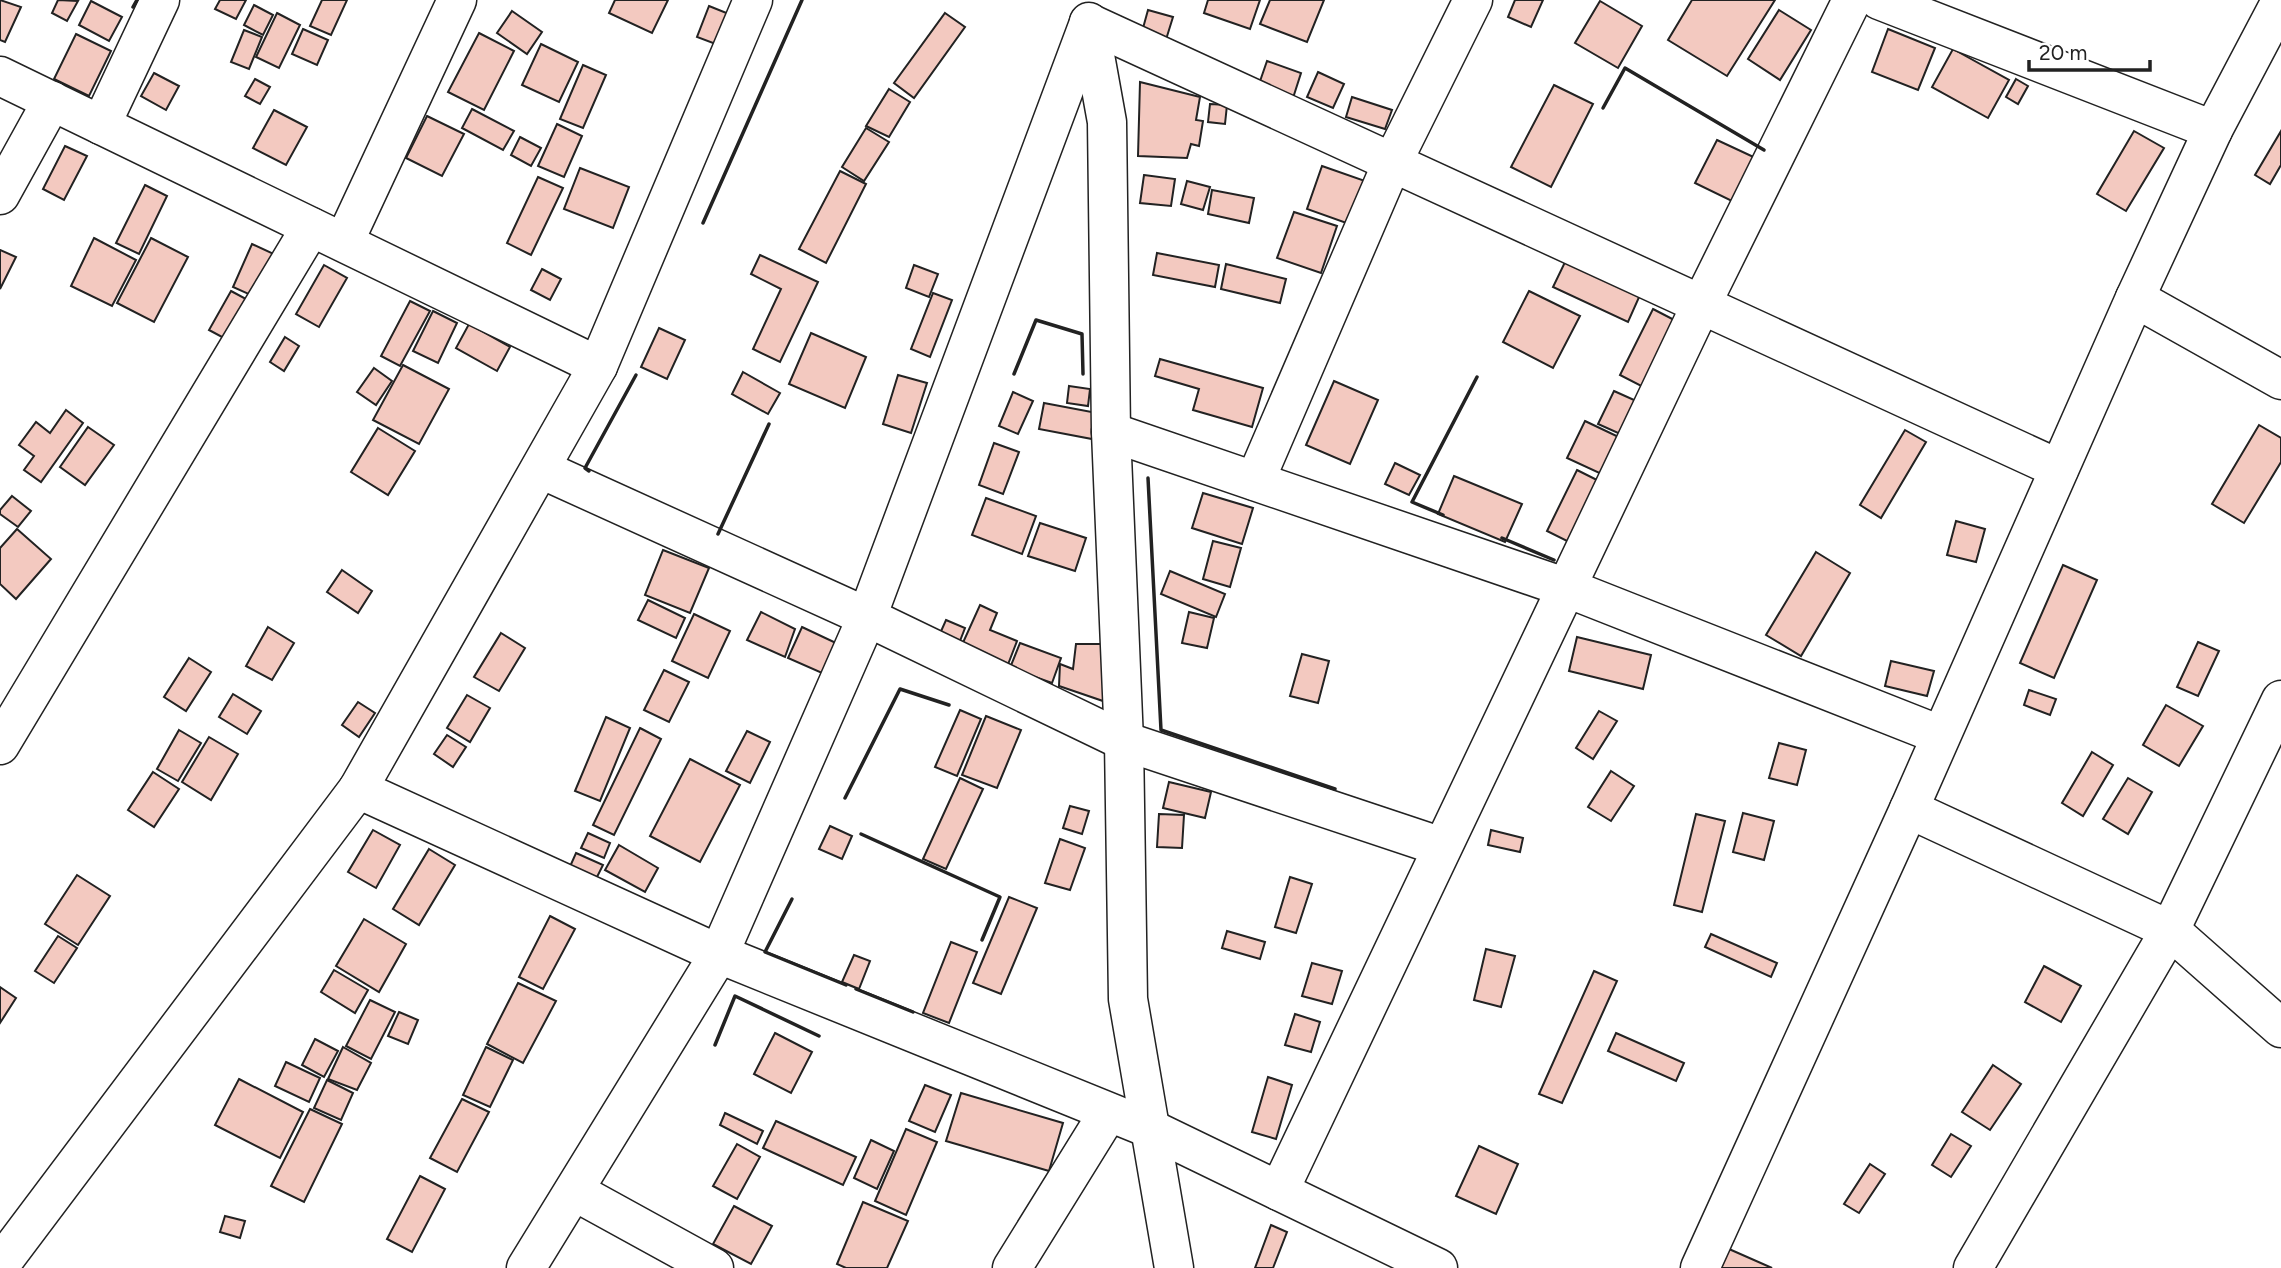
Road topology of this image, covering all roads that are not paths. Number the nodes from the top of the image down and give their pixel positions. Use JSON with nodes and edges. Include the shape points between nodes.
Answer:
{"nodes":[{"id":1,"x":160,"y":0,"type":"edge"},
{"id":2,"x":457,"y":0,"type":"edge"},
{"id":3,"x":753,"y":0,"type":"edge"},
{"id":4,"x":1473,"y":0,"type":"edge"},
{"id":5,"x":1852,"y":0,"type":"edge"},
{"id":6,"x":1879,"y":0,"type":"edge"},
{"id":7,"x":2281,"y":1,"type":"edge"},
{"id":8,"x":1093,"y":12,"type":"edge"},
{"id":9,"x":0,"y":76,"type":"edge"},
{"id":10,"x":52,"y":101,"type":"junction"},
{"id":11,"x":101,"y":125,"type":"junction"},
{"id":12,"x":2213,"y":130,"type":"junction"},
{"id":13,"x":1392,"y":163,"type":"junction"},
{"id":14,"x":0,"y":195,"type":"edge"},
{"id":15,"x":328,"y":235,"type":"junction"},
{"id":16,"x":2135,"y":298,"type":"junction"},
{"id":17,"x":1701,"y":304,"type":"junction"},
{"id":18,"x":598,"y":366,"type":"junction"},
{"id":19,"x":2281,"y":380,"type":"edge"},
{"id":20,"x":1111,"y":432,"type":"junction"},
{"id":21,"x":541,"y":469,"type":"junction"},
{"id":22,"x":2059,"y":470,"type":"junction"},
{"id":23,"x":1255,"y":481,"type":"junction"},
{"id":24,"x":1567,"y":588,"type":"junction"},
{"id":25,"x":867,"y":617,"type":"junction"},
{"id":26,"x":2281,"y":700,"type":"edge"},
{"id":27,"x":1940,"y":735,"type":"junction"},
{"id":28,"x":1124,"y":741,"type":"junction"},
{"id":29,"x":0,"y":745,"type":"edge"},
{"id":30,"x":358,"y":789,"type":"junction"},
{"id":31,"x":1909,"y":808,"type":"junction"},
{"id":32,"x":1442,"y":847,"type":"junction"},
{"id":33,"x":2170,"y":930,"type":"junction"},
{"id":34,"x":719,"y":954,"type":"junction"},
{"id":35,"x":2281,"y":1028,"type":"edge"},
{"id":36,"x":1108,"y":1113,"type":"junction"},
{"id":37,"x":1151,"y":1129,"type":"junction"},
{"id":38,"x":574,"y":1191,"type":"junction"},
{"id":39,"x":1279,"y":1191,"type":"junction"},
{"id":40,"x":0,"y":1265,"type":"edge"},
{"id":41,"x":526,"y":1268,"type":"edge"},
{"id":42,"x":714,"y":1268,"type":"edge"},
{"id":43,"x":1012,"y":1268,"type":"edge"},
{"id":44,"x":1174,"y":1268,"type":"edge"},
{"id":45,"x":1438,"y":1268,"type":"edge"},
{"id":46,"x":1700,"y":1268,"type":"edge"},
{"id":47,"x":1973,"y":1268,"type":"edge"}],
"edges":[{"from":1,"to":11,"type":"street"},
{"from":2,"to":15,"type":"street"},
{"from":3,"to":18,"type":"street"},
{"from":4,"to":13,"type":"street"},
{"from":5,"to":17,"type":"street"},
{"from":6,"to":12,"type":"street"},
{"from":7,"to":12,"type":"street"},
{"from":8,"to":13,"type":"street"},
{"from":8,"to":20,"type":"street","via":[[1107,122]]},
{"from":8,"to":25,"type":"street"},
{"from":9,"to":10,"type":"street"},
{"from":10,"to":11,"type":"street"},
{"from":10,"to":14,"type":"street"},
{"from":11,"to":15,"type":"street"},
{"from":12,"to":16,"type":"street"},
{"from":13,"to":17,"type":"street"},
{"from":13,"to":23,"type":"street"},
{"from":15,"to":18,"type":"street"},
{"from":15,"to":29,"type":"street"},
{"from":16,"to":19,"type":"street"},
{"from":16,"to":22,"type":"street"},
{"from":17,"to":22,"type":"street"},
{"from":17,"to":24,"type":"street"},
{"from":18,"to":21,"type":"street"},
{"from":20,"to":23,"type":"street"},
{"from":20,"to":28,"type":"street"},
{"from":21,"to":25,"type":"street"},
{"from":21,"to":30,"type":"street"},
{"from":22,"to":27,"type":"street"},
{"from":23,"to":24,"type":"street"},
{"from":24,"to":27,"type":"street"},
{"from":24,"to":32,"type":"street"},
{"from":25,"to":28,"type":"street"},
{"from":25,"to":34,"type":"street"},
{"from":26,"to":33,"type":"street"},
{"from":27,"to":31,"type":"street"},
{"from":28,"to":32,"type":"street"},
{"from":28,"to":37,"type":"street","via":[[1128,999]]},
{"from":30,"to":34,"type":"street"},
{"from":30,"to":40,"type":"street"},
{"from":31,"to":33,"type":"street"},
{"from":31,"to":46,"type":"street"},
{"from":32,"to":39,"type":"street"},
{"from":33,"to":35,"type":"street"},
{"from":33,"to":47,"type":"street"},
{"from":34,"to":36,"type":"street"},
{"from":34,"to":38,"type":"street"},
{"from":36,"to":37,"type":"street"},
{"from":36,"to":43,"type":"street"},
{"from":37,"to":39,"type":"street"},
{"from":37,"to":44,"type":"street"},
{"from":38,"to":41,"type":"street"},
{"from":38,"to":42,"type":"street"},
{"from":39,"to":45,"type":"street"}]}
